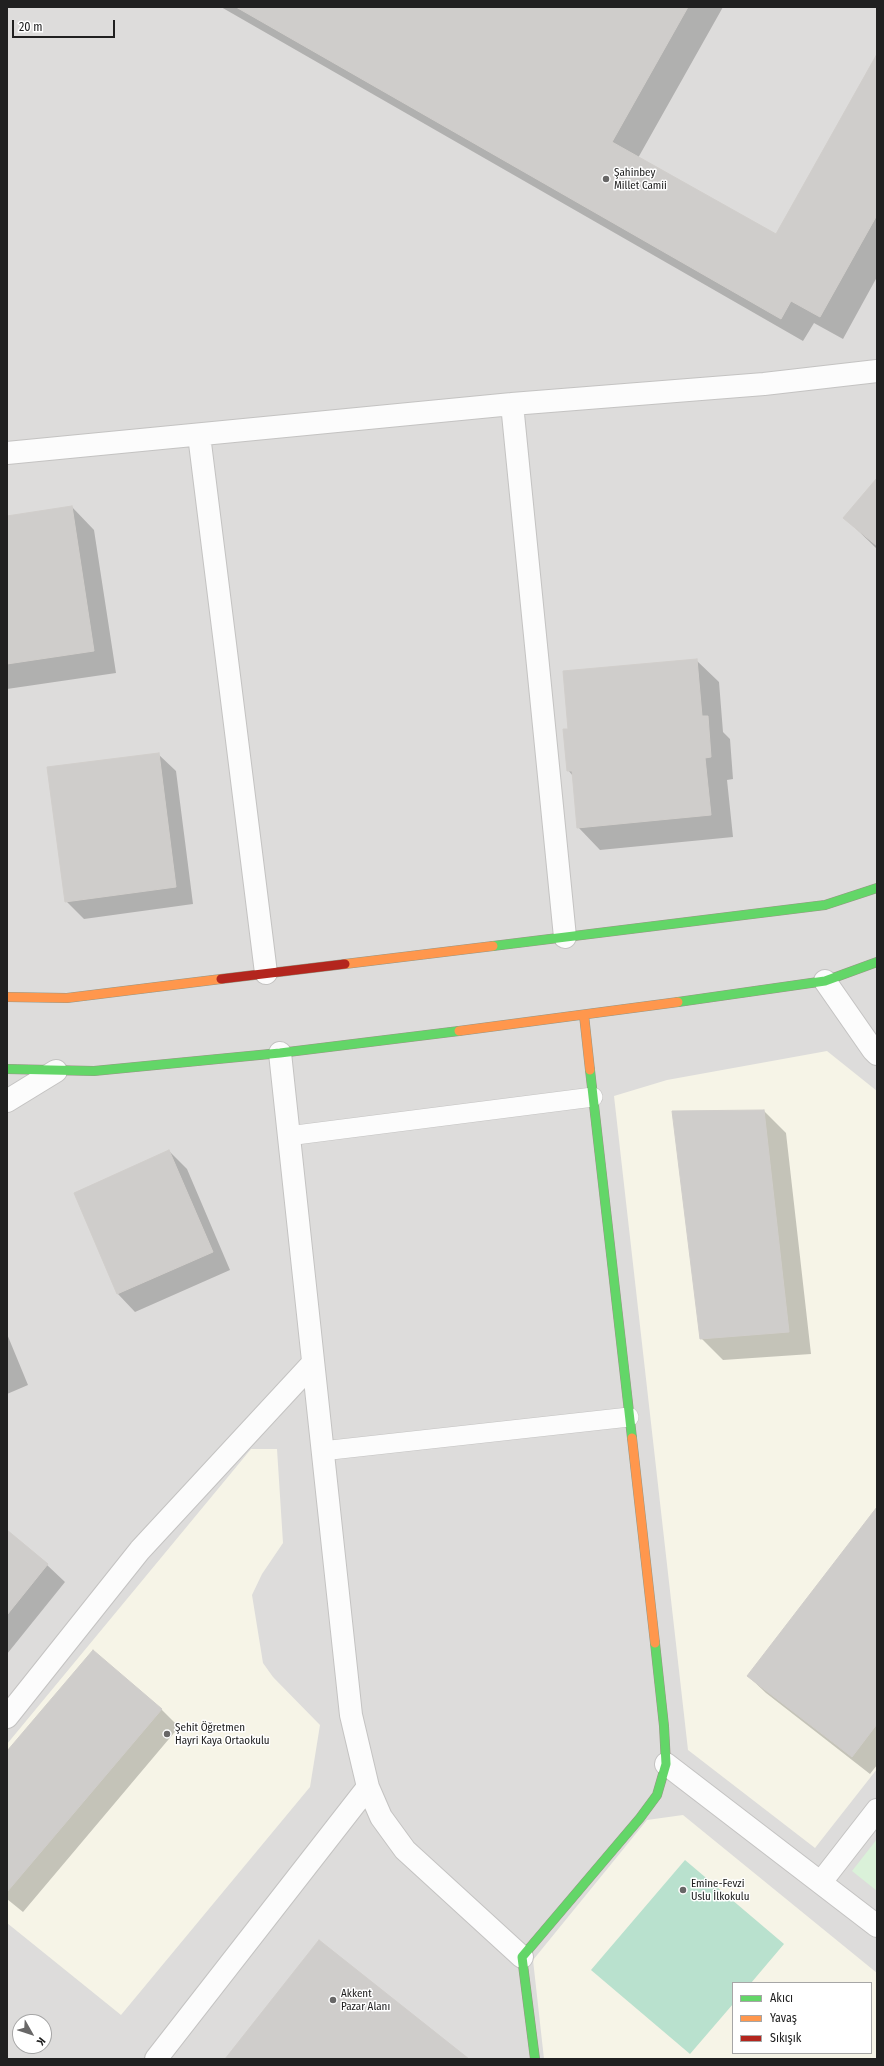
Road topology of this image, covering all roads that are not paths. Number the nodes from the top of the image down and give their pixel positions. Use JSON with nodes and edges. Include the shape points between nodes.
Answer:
{"nodes":[{"id":1,"x":877,"y":371,"type":"edge"},
{"id":2,"x":512,"y":404,"type":"junction"},
{"id":3,"x":199,"y":435,"type":"junction"},
{"id":4,"x":7,"y":454,"type":"edge"},
{"id":5,"x":877,"y":888,"type":"edge"},
{"id":6,"x":565,"y":937,"type":"junction"},
{"id":7,"x":877,"y":962,"type":"edge"},
{"id":8,"x":266,"y":974,"type":"junction"},
{"id":9,"x":825,"y":981,"type":"junction"},
{"id":10,"x":7,"y":996,"type":"edge"},
{"id":11,"x":584,"y":1015,"type":"junction"},
{"id":12,"x":280,"y":1053,"type":"junction"},
{"id":13,"x":877,"y":1054,"type":"edge"},
{"id":14,"x":7,"y":1069,"type":"edge"},
{"id":15,"x":56,"y":1070,"type":"junction"},
{"id":16,"x":593,"y":1097,"type":"junction"},
{"id":17,"x":7,"y":1101,"type":"edge"},
{"id":18,"x":288,"y":1136,"type":"junction"},
{"id":19,"x":313,"y":1363,"type":"junction"},
{"id":20,"x":630,"y":1417,"type":"junction"},
{"id":21,"x":322,"y":1450,"type":"junction"},
{"id":22,"x":7,"y":1717,"type":"edge"},
{"id":23,"x":666,"y":1764,"type":"junction"},
{"id":24,"x":368,"y":1787,"type":"junction"},
{"id":25,"x":877,"y":1810,"type":"edge"},
{"id":26,"x":821,"y":1882,"type":"junction"},
{"id":27,"x":877,"y":1926,"type":"edge"},
{"id":28,"x":522,"y":1957,"type":"junction"},
{"id":29,"x":156,"y":2059,"type":"edge"},
{"id":30,"x":535,"y":2059,"type":"edge"}],
"edges":[{"from":1,"to":2,"type":"street","via":[[764,384]]},
{"from":2,"to":3,"type":"street"},
{"from":2,"to":6,"type":"street"},
{"from":3,"to":4,"type":"street"},
{"from":3,"to":8,"type":"street"},
{"from":5,"to":6,"type":"main road","via":[[825,905]]},
{"from":6,"to":8,"type":"main road"},
{"from":7,"to":9,"type":"main road"},
{"from":8,"to":10,"type":"main road","via":[[67,998]]},
{"from":9,"to":11,"type":"main road"},
{"from":9,"to":13,"type":"street"},
{"from":11,"to":12,"type":"main road"},
{"from":11,"to":16,"type":"main road"},
{"from":12,"to":15,"type":"main road","via":[[94,1071]]},
{"from":12,"to":18,"type":"street"},
{"from":14,"to":15,"type":"main road"},
{"from":15,"to":17,"type":"street"},
{"from":16,"to":18,"type":"lane"},
{"from":16,"to":20,"type":"main road"},
{"from":18,"to":19,"type":"street"},
{"from":19,"to":21,"type":"street"},
{"from":19,"to":22,"type":"street","via":[[140,1550]]},
{"from":20,"to":21,"type":"lane"},
{"from":20,"to":23,"type":"main road"},
{"from":21,"to":24,"type":"street","via":[[351,1715]]},
{"from":23,"to":26,"type":"street"},
{"from":23,"to":28,"type":"main road","via":[[657,1795]]},
{"from":24,"to":28,"type":"street","via":[[381,1817],[405,1850]]},
{"from":24,"to":29,"type":"street"},
{"from":25,"to":26,"type":"street"},
{"from":26,"to":27,"type":"street"},
{"from":28,"to":30,"type":"main road"}]}
